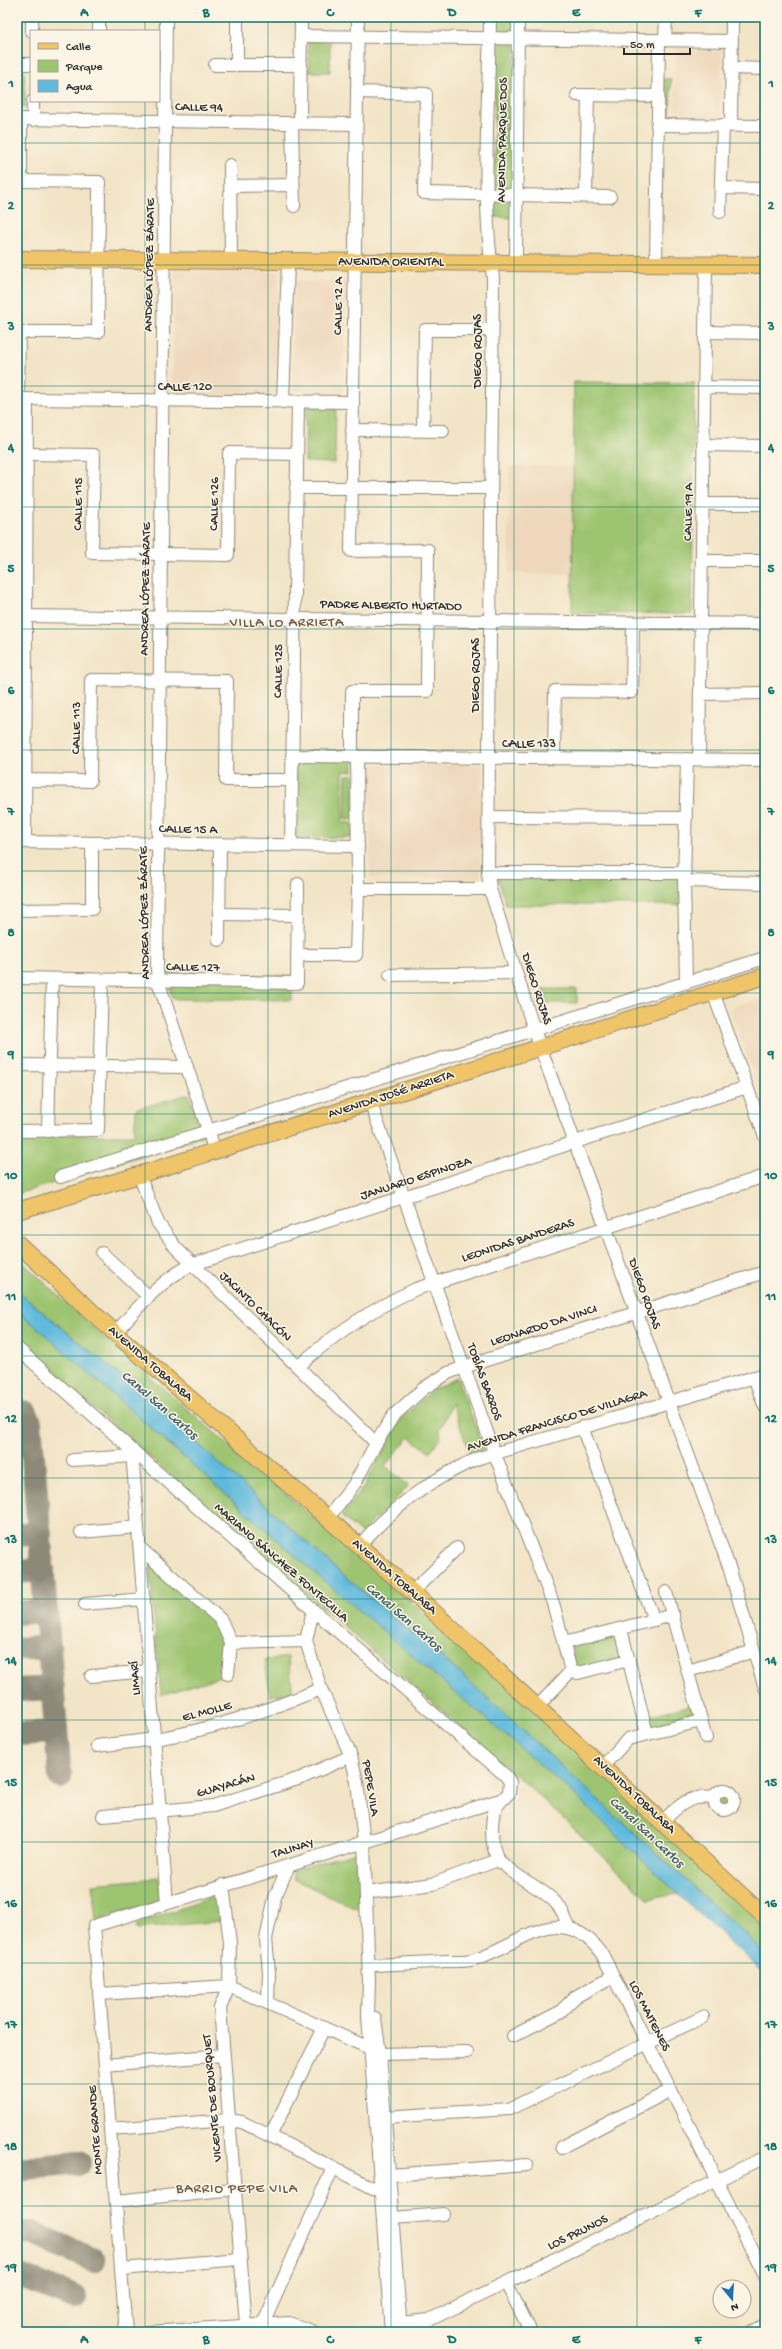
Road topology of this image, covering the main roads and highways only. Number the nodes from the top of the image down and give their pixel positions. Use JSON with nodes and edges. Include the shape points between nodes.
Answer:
{"nodes":[{"id":1,"x":17,"y":259,"type":"edge"},
{"id":2,"x":765,"y":266,"type":"edge"},
{"id":3,"x":765,"y":976,"type":"edge"},
{"id":4,"x":17,"y":1211,"type":"edge"},
{"id":5,"x":17,"y":1243,"type":"edge"},
{"id":6,"x":765,"y":1917,"type":"edge"}],
"edges":[{"from":1,"to":2,"type":"main road","name":"AVENIDA ORIENTAL"},
{"from":3,"to":4,"type":"main road","name":"AVENIDA JOSÉ ARRIETA","via":[[139,1175]]},
{"from":5,"to":6,"type":"main road","name":"AVENIDA TOBALABA","via":[[115,1333],[412,1592]]}]}
